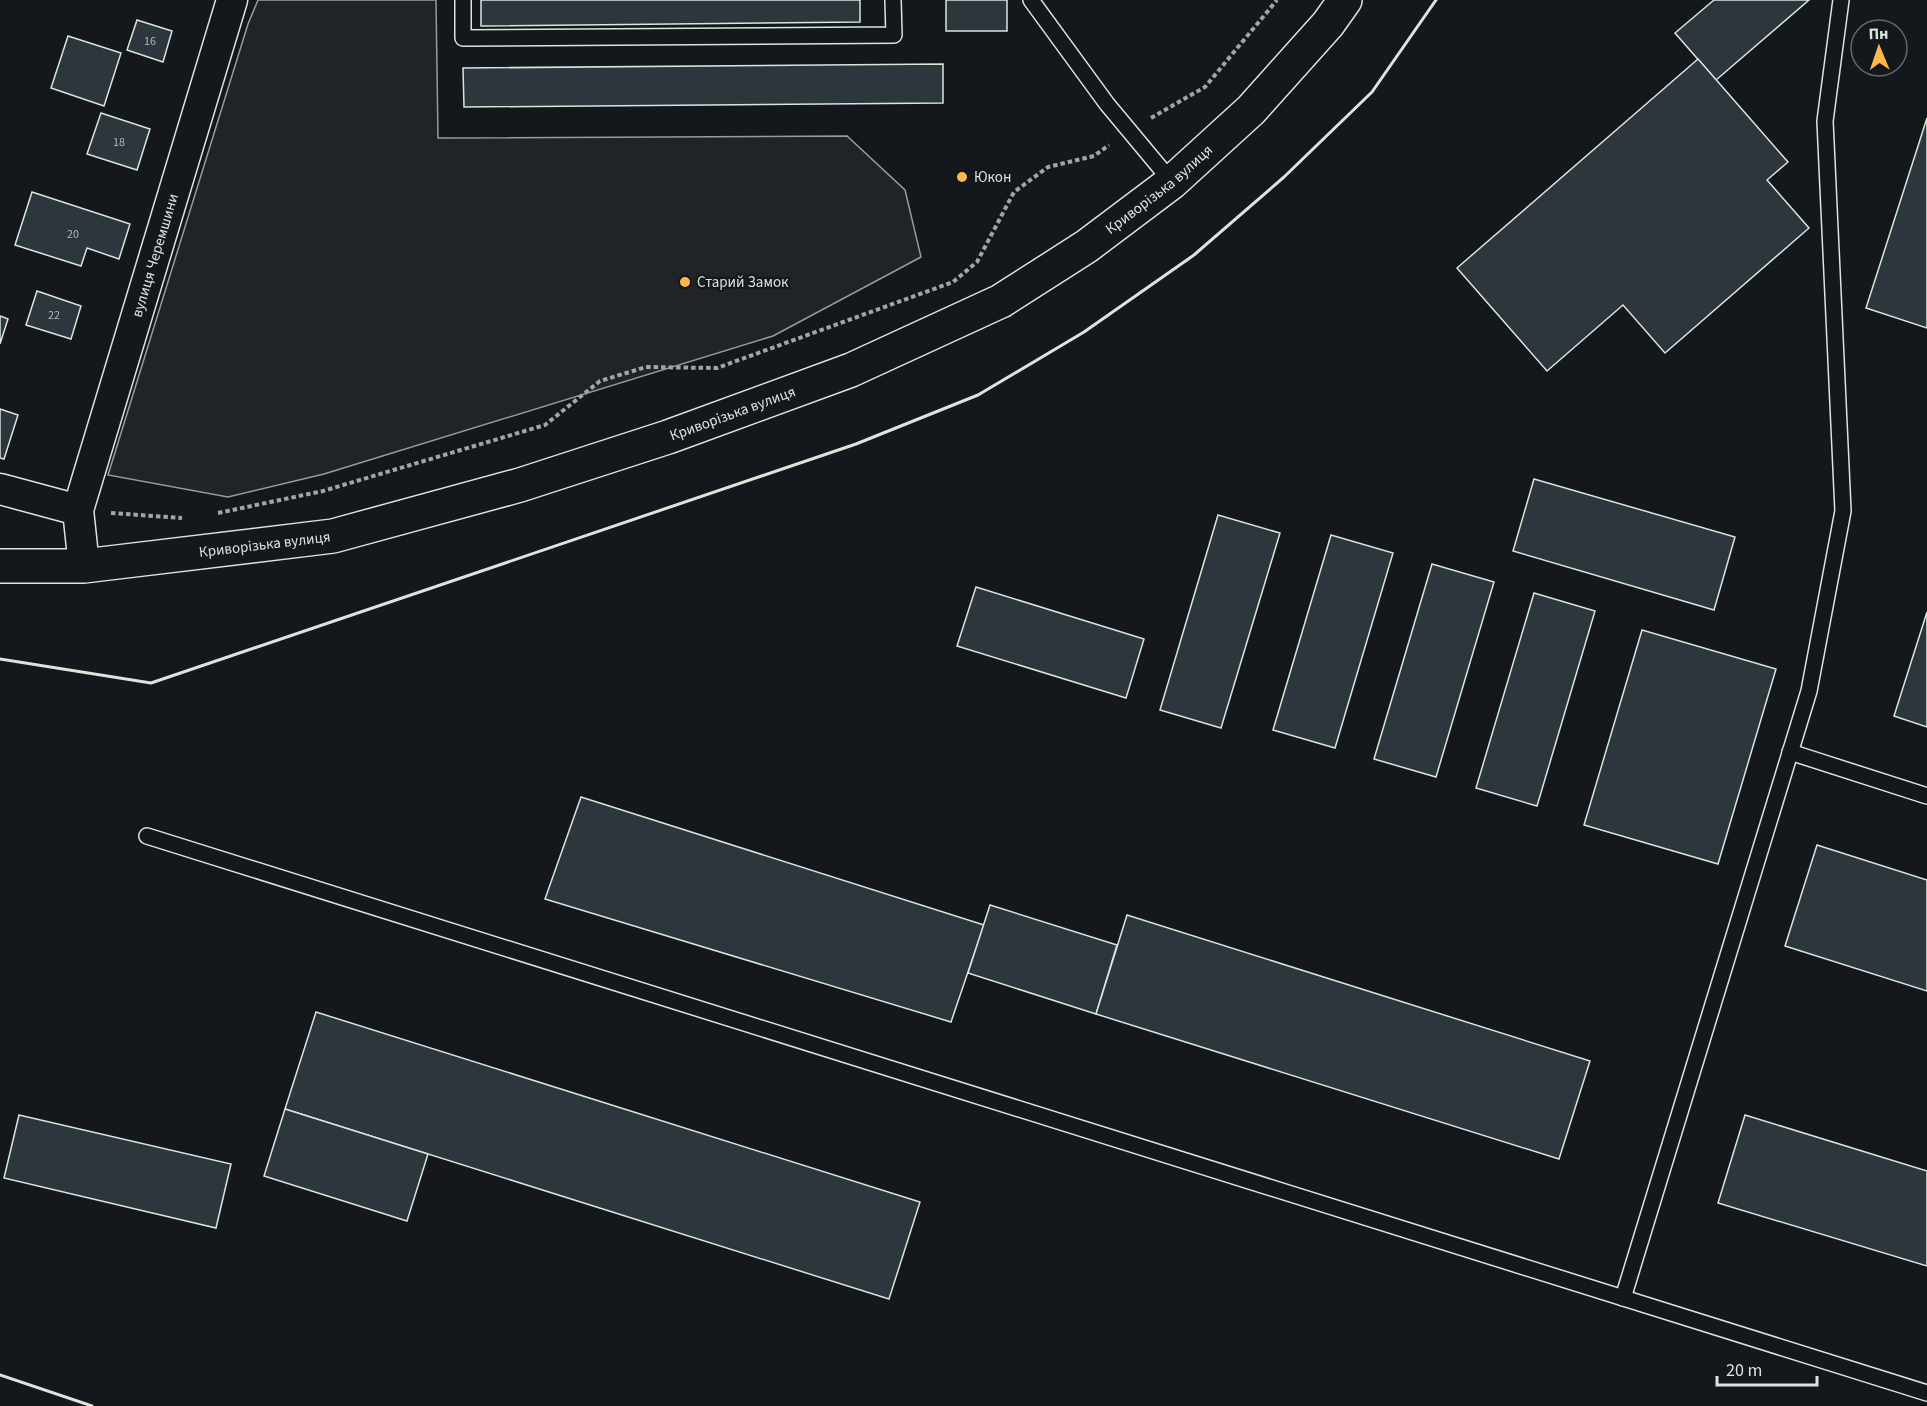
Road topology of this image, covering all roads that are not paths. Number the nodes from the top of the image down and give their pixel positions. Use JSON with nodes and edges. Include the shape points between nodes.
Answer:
{"nodes":[{"id":1,"x":232,"y":0,"type":"edge"},
{"id":2,"x":463,"y":0,"type":"edge"},
{"id":3,"x":893,"y":0,"type":"edge"},
{"id":4,"x":1031,"y":0,"type":"edge"},
{"id":5,"x":1345,"y":0,"type":"edge"},
{"id":6,"x":1841,"y":0,"type":"edge"},
{"id":7,"x":1172,"y":182,"type":"junction"},
{"id":8,"x":0,"y":489,"type":"edge"},
{"id":9,"x":78,"y":510,"type":"junction"},
{"id":10,"x":0,"y":566,"type":"edge"},
{"id":11,"x":84,"y":566,"type":"junction"},
{"id":12,"x":1790,"y":752,"type":"junction"},
{"id":13,"x":1927,"y":796,"type":"edge"},
{"id":14,"x":147,"y":836,"type":"dead end"},
{"id":15,"x":1623,"y":1298,"type":"junction"},
{"id":16,"x":1927,"y":1393,"type":"edge"}],
"edges":[{"from":1,"to":9,"type":"street","name":"вулиця Черемшини"},
{"from":2,"to":3,"type":"lane","via":[[463,39],[894,35]]},
{"from":4,"to":7,"type":"lane","via":[[1107,104]]},
{"from":5,"to":7,"type":"main road","name":"Криворізька вулиця","via":[[1251,110]]},
{"from":6,"to":12,"type":"lane","via":[[1825,120],[1843,511],[1809,690]]},
{"from":7,"to":11,"type":"main road","name":"Криворізька вулиця","via":[[1088,246],[1001,301],[851,370],[668,437],[520,485],[333,536]]},
{"from":8,"to":9,"type":"street"},
{"from":9,"to":11,"type":"street"},
{"from":10,"to":11,"type":"main road","name":"Криворізька вулиця"},
{"from":12,"to":13,"type":"lane"},
{"from":12,"to":15,"type":"lane"},
{"from":14,"to":15,"type":"lane"},
{"from":15,"to":16,"type":"lane"}]}
